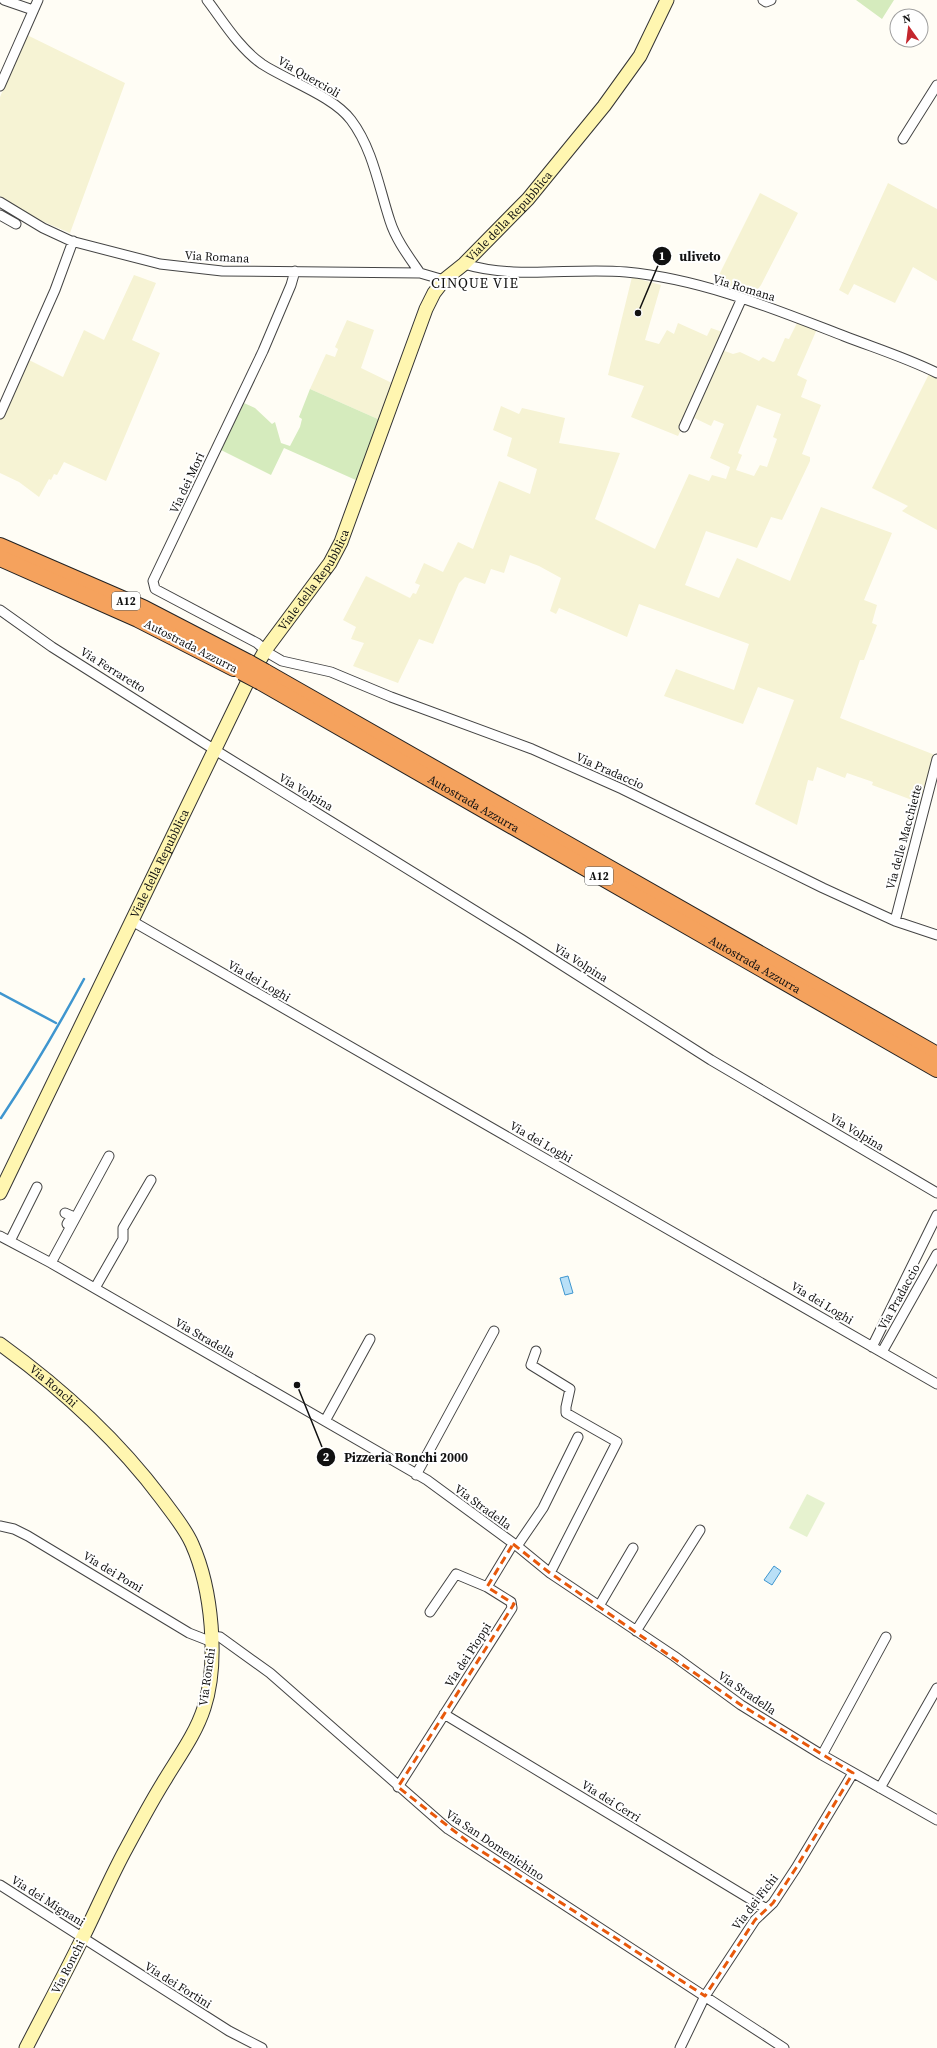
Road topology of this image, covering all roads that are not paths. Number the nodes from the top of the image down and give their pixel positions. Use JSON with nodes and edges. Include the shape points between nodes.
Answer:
{"nodes":[{"id":1,"x":4,"y":0,"type":"edge"},
{"id":2,"x":38,"y":0,"type":"edge"},
{"id":3,"x":207,"y":0,"type":"edge"},
{"id":4,"x":763,"y":0,"type":"edge"},
{"id":5,"x":772,"y":0,"type":"edge"},
{"id":6,"x":665,"y":1,"type":"edge"},
{"id":7,"x":33,"y":10,"type":"junction"},
{"id":8,"x":937,"y":85,"type":"edge"},
{"id":9,"x":0,"y":86,"type":"edge"},
{"id":10,"x":903,"y":139,"type":"dead end"},
{"id":11,"x":0,"y":202,"type":"edge"},
{"id":12,"x":0,"y":215,"type":"edge"},
{"id":13,"x":16,"y":224,"type":"dead end"},
{"id":14,"x":73,"y":241,"type":"junction"},
{"id":15,"x":464,"y":264,"type":"junction"},
{"id":16,"x":295,"y":271,"type":"junction"},
{"id":17,"x":420,"y":274,"type":"junction"},
{"id":18,"x":444,"y":280,"type":"junction"},
{"id":19,"x":742,"y":298,"type":"junction"},
{"id":20,"x":937,"y":373,"type":"edge"},
{"id":21,"x":0,"y":414,"type":"edge"},
{"id":22,"x":684,"y":427,"type":"dead end"},
{"id":23,"x":0,"y":546,"type":"edge"},
{"id":24,"x":0,"y":558,"type":"edge"},
{"id":25,"x":0,"y":610,"type":"edge"},
{"id":26,"x":266,"y":649,"type":"junction"},
{"id":27,"x":246,"y":667,"type":"junction"},
{"id":28,"x":263,"y":677,"type":"junction"},
{"id":29,"x":215,"y":750,"type":"junction"},
{"id":30,"x":937,"y":759,"type":"edge"},
{"id":31,"x":132,"y":921,"type":"junction"},
{"id":32,"x":895,"y":921,"type":"junction"},
{"id":33,"x":937,"y":935,"type":"edge"},
{"id":34,"x":937,"y":1055,"type":"edge"},
{"id":35,"x":937,"y":1069,"type":"edge"},
{"id":36,"x":109,"y":1156,"type":"dead end"},
{"id":37,"x":151,"y":1180,"type":"dead end"},
{"id":38,"x":37,"y":1187,"type":"dead end"},
{"id":39,"x":0,"y":1193,"type":"edge"},
{"id":40,"x":937,"y":1193,"type":"edge"},
{"id":41,"x":65,"y":1213,"type":"dead end"},
{"id":42,"x":937,"y":1215,"type":"edge"},
{"id":43,"x":0,"y":1236,"type":"edge"},
{"id":44,"x":10,"y":1241,"type":"junction"},
{"id":45,"x":937,"y":1254,"type":"edge"},
{"id":46,"x":49,"y":1262,"type":"junction"},
{"id":47,"x":95,"y":1288,"type":"junction"},
{"id":48,"x":494,"y":1331,"type":"dead end"},
{"id":49,"x":370,"y":1339,"type":"dead end"},
{"id":50,"x":0,"y":1344,"type":"edge"},
{"id":51,"x":872,"y":1347,"type":"junction"},
{"id":52,"x":536,"y":1351,"type":"dead end"},
{"id":53,"x":882,"y":1352,"type":"junction"},
{"id":54,"x":937,"y":1384,"type":"edge"},
{"id":55,"x":325,"y":1421,"type":"junction"},
{"id":56,"x":578,"y":1437,"type":"dead end"},
{"id":57,"x":416,"y":1474,"type":"junction"},
{"id":58,"x":0,"y":1526,"type":"edge"},
{"id":59,"x":700,"y":1530,"type":"dead end"},
{"id":60,"x":515,"y":1545,"type":"junction"},
{"id":61,"x":633,"y":1548,"type":"dead end"},
{"id":62,"x":550,"y":1573,"type":"junction"},
{"id":63,"x":487,"y":1587,"type":"junction"},
{"id":64,"x":599,"y":1606,"type":"junction"},
{"id":65,"x":430,"y":1612,"type":"dead end"},
{"id":66,"x":636,"y":1632,"type":"junction"},
{"id":67,"x":886,"y":1637,"type":"dead end"},
{"id":68,"x":212,"y":1639,"type":"junction"},
{"id":69,"x":937,"y":1688,"type":"edge"},
{"id":70,"x":444,"y":1714,"type":"junction"},
{"id":71,"x":822,"y":1755,"type":"junction"},
{"id":72,"x":853,"y":1773,"type":"junction"},
{"id":73,"x":398,"y":1787,"type":"junction"},
{"id":74,"x":880,"y":1788,"type":"junction"},
{"id":75,"x":937,"y":1820,"type":"edge"},
{"id":76,"x":0,"y":1885,"type":"edge"},
{"id":77,"x":765,"y":1908,"type":"junction"},
{"id":78,"x":83,"y":1937,"type":"junction"},
{"id":79,"x":705,"y":1996,"type":"junction"},
{"id":80,"x":26,"y":2048,"type":"edge"},
{"id":81,"x":262,"y":2048,"type":"edge"},
{"id":82,"x":680,"y":2048,"type":"edge"},
{"id":83,"x":784,"y":2048,"type":"edge"}],
"edges":[{"from":1,"to":7,"type":"street"},
{"from":2,"to":7,"type":"street"},
{"from":3,"to":17,"type":"street","name":"Via Quercioli","via":[[251,56],[285,78],[329,101],[351,120],[374,165],[390,223]]},
{"from":4,"to":5,"type":"street"},
{"from":6,"to":15,"type":"main road","name":"Viale della Repubblica","via":[[640,56],[623,81],[528,199]]},
{"from":7,"to":9,"type":"street"},
{"from":8,"to":10,"type":"street"},
{"from":11,"to":14,"type":"street","name":"Via Romana","via":[[43,228]]},
{"from":12,"to":13,"type":"street"},
{"from":14,"to":16,"type":"street","name":"Via Romana","via":[[184,268]]},
{"from":14,"to":21,"type":"street","via":[[55,290]]},
{"from":15,"to":18,"type":"main road","name":"Viale della Repubblica"},
{"from":15,"to":19,"type":"street","name":"Via Romana","via":[[484,270],[505,272],[626,272],[660,277]]},
{"from":16,"to":17,"type":"street","name":"Via Romana"},
{"from":16,"to":26,"type":"street","name":"Via dei Mori","via":[[263,351],[153,581],[155,589]]},
{"from":17,"to":18,"type":"street","name":"Via Romana"},
{"from":18,"to":26,"type":"main road","name":"Viale della Repubblica","via":[[426,309],[341,542],[330,562]]},
{"from":19,"to":20,"type":"street","name":"Via Romana","via":[[904,358]]},
{"from":19,"to":22,"type":"street"},
{"from":23,"to":27,"type":"highway","name":"Autostrada Azzurra","number":"A12","via":[[143,608]]},
{"from":24,"to":27,"type":"highway","name":"Autostrada Azzurra","number":"A12"},
{"from":25,"to":29,"type":"street","name":"Via Ferraretto","via":[[52,647]]},
{"from":26,"to":29,"type":"main road","name":"Viale della Repubblica"},
{"from":26,"to":32,"type":"street","name":"Via Pradaccio","via":[[282,661],[331,672],[532,749],[622,789]]},
{"from":27,"to":28,"type":"highway","name":"Autostrada Azzurra","number":"A12","bridge":true},
{"from":28,"to":34,"type":"highway","name":"Autostrada Azzurra","number":"A12"},
{"from":28,"to":35,"type":"highway","name":"Autostrada Azzurra","number":"A12"},
{"from":29,"to":31,"type":"main road","name":"Viale della Repubblica"},
{"from":29,"to":40,"type":"street","name":"Via Volpina","via":[[712,1060]]},
{"from":30,"to":32,"type":"street","name":"Via delle Macchiette"},
{"from":31,"to":39,"type":"main road","name":"Viale della Repubblica"},
{"from":31,"to":51,"type":"street","name":"Via dei Loghi"},
{"from":32,"to":33,"type":"street","name":"Via Pradaccio"},
{"from":36,"to":46,"type":"street"},
{"from":37,"to":47,"type":"street","via":[[123,1228],[123,1239]]},
{"from":38,"to":44,"type":"street"},
{"from":41,"to":46,"type":"street","via":[[72,1216]]},
{"from":42,"to":51,"type":"street"},
{"from":43,"to":44,"type":"street","name":"Via Stradella"},
{"from":44,"to":46,"type":"street","name":"Via Stradella"},
{"from":45,"to":53,"type":"street","name":"Via Pradaccio"},
{"from":46,"to":47,"type":"street","name":"Via Stradella"},
{"from":47,"to":55,"type":"street","name":"Via Stradella"},
{"from":48,"to":57,"type":"street"},
{"from":49,"to":55,"type":"street"},
{"from":50,"to":68,"type":"main road","name":"Via Ronchi","via":[[116,1442],[183,1528],[199,1564],[210,1607]]},
{"from":51,"to":53,"type":"street","name":"Via dei Loghi"},
{"from":52,"to":62,"type":"street","via":[[531,1365],[570,1389],[566,1413],[617,1442]]},
{"from":53,"to":54,"type":"street","name":"Via dei Loghi"},
{"from":55,"to":57,"type":"street","name":"Via Stradella"},
{"from":56,"to":60,"type":"street","via":[[543,1508]]},
{"from":57,"to":60,"type":"street","name":"Via Stradella"},
{"from":58,"to":68,"type":"street","name":"Via dei Pomi","via":[[28,1536],[189,1633]]},
{"from":59,"to":66,"type":"street"},
{"from":60,"to":62,"type":"street","name":"Via Stradella"},
{"from":60,"to":63,"type":"street"},
{"from":61,"to":64,"type":"street"},
{"from":62,"to":64,"type":"street","name":"Via Stradella"},
{"from":63,"to":65,"type":"street","name":"Via dei Pioppi","via":[[456,1574]]},
{"from":63,"to":70,"type":"street","name":"Via dei Pioppi","via":[[511,1602],[512,1608]]},
{"from":64,"to":66,"type":"street","name":"Via Stradella"},
{"from":66,"to":71,"type":"street","name":"Via Stradella","via":[[741,1705]]},
{"from":67,"to":71,"type":"street"},
{"from":68,"to":73,"type":"street","name":"Via San Domenichino","via":[[220,1638],[270,1673]]},
{"from":68,"to":78,"type":"main road","name":"Via Ronchi","via":[[205,1705],[197,1727],[127,1846]]},
{"from":69,"to":74,"type":"street"},
{"from":70,"to":73,"type":"street","name":"Via dei Pioppi"},
{"from":70,"to":77,"type":"street","name":"Via dei Cerri"},
{"from":71,"to":72,"type":"street","name":"Via Stradella"},
{"from":72,"to":74,"type":"street","name":"Via Stradella"},
{"from":72,"to":77,"type":"street","name":"Via dei Fichi","via":[[796,1868],[773,1903]]},
{"from":73,"to":79,"type":"street","name":"Via San Domenichino","via":[[472,1846]]},
{"from":74,"to":75,"type":"street","name":"Via Stradella"},
{"from":76,"to":78,"type":"street","name":"Via dei Mignani"},
{"from":77,"to":79,"type":"street","name":"Via dei Fichi","via":[[754,1920]]},
{"from":78,"to":80,"type":"main road","name":"Via Ronchi"},
{"from":78,"to":81,"type":"street","name":"Via dei Fortini","via":[[229,2031]]},
{"from":79,"to":82,"type":"street","name":"Via dei Fichi"},
{"from":79,"to":83,"type":"street","name":"Via San Domenichino"}]}
